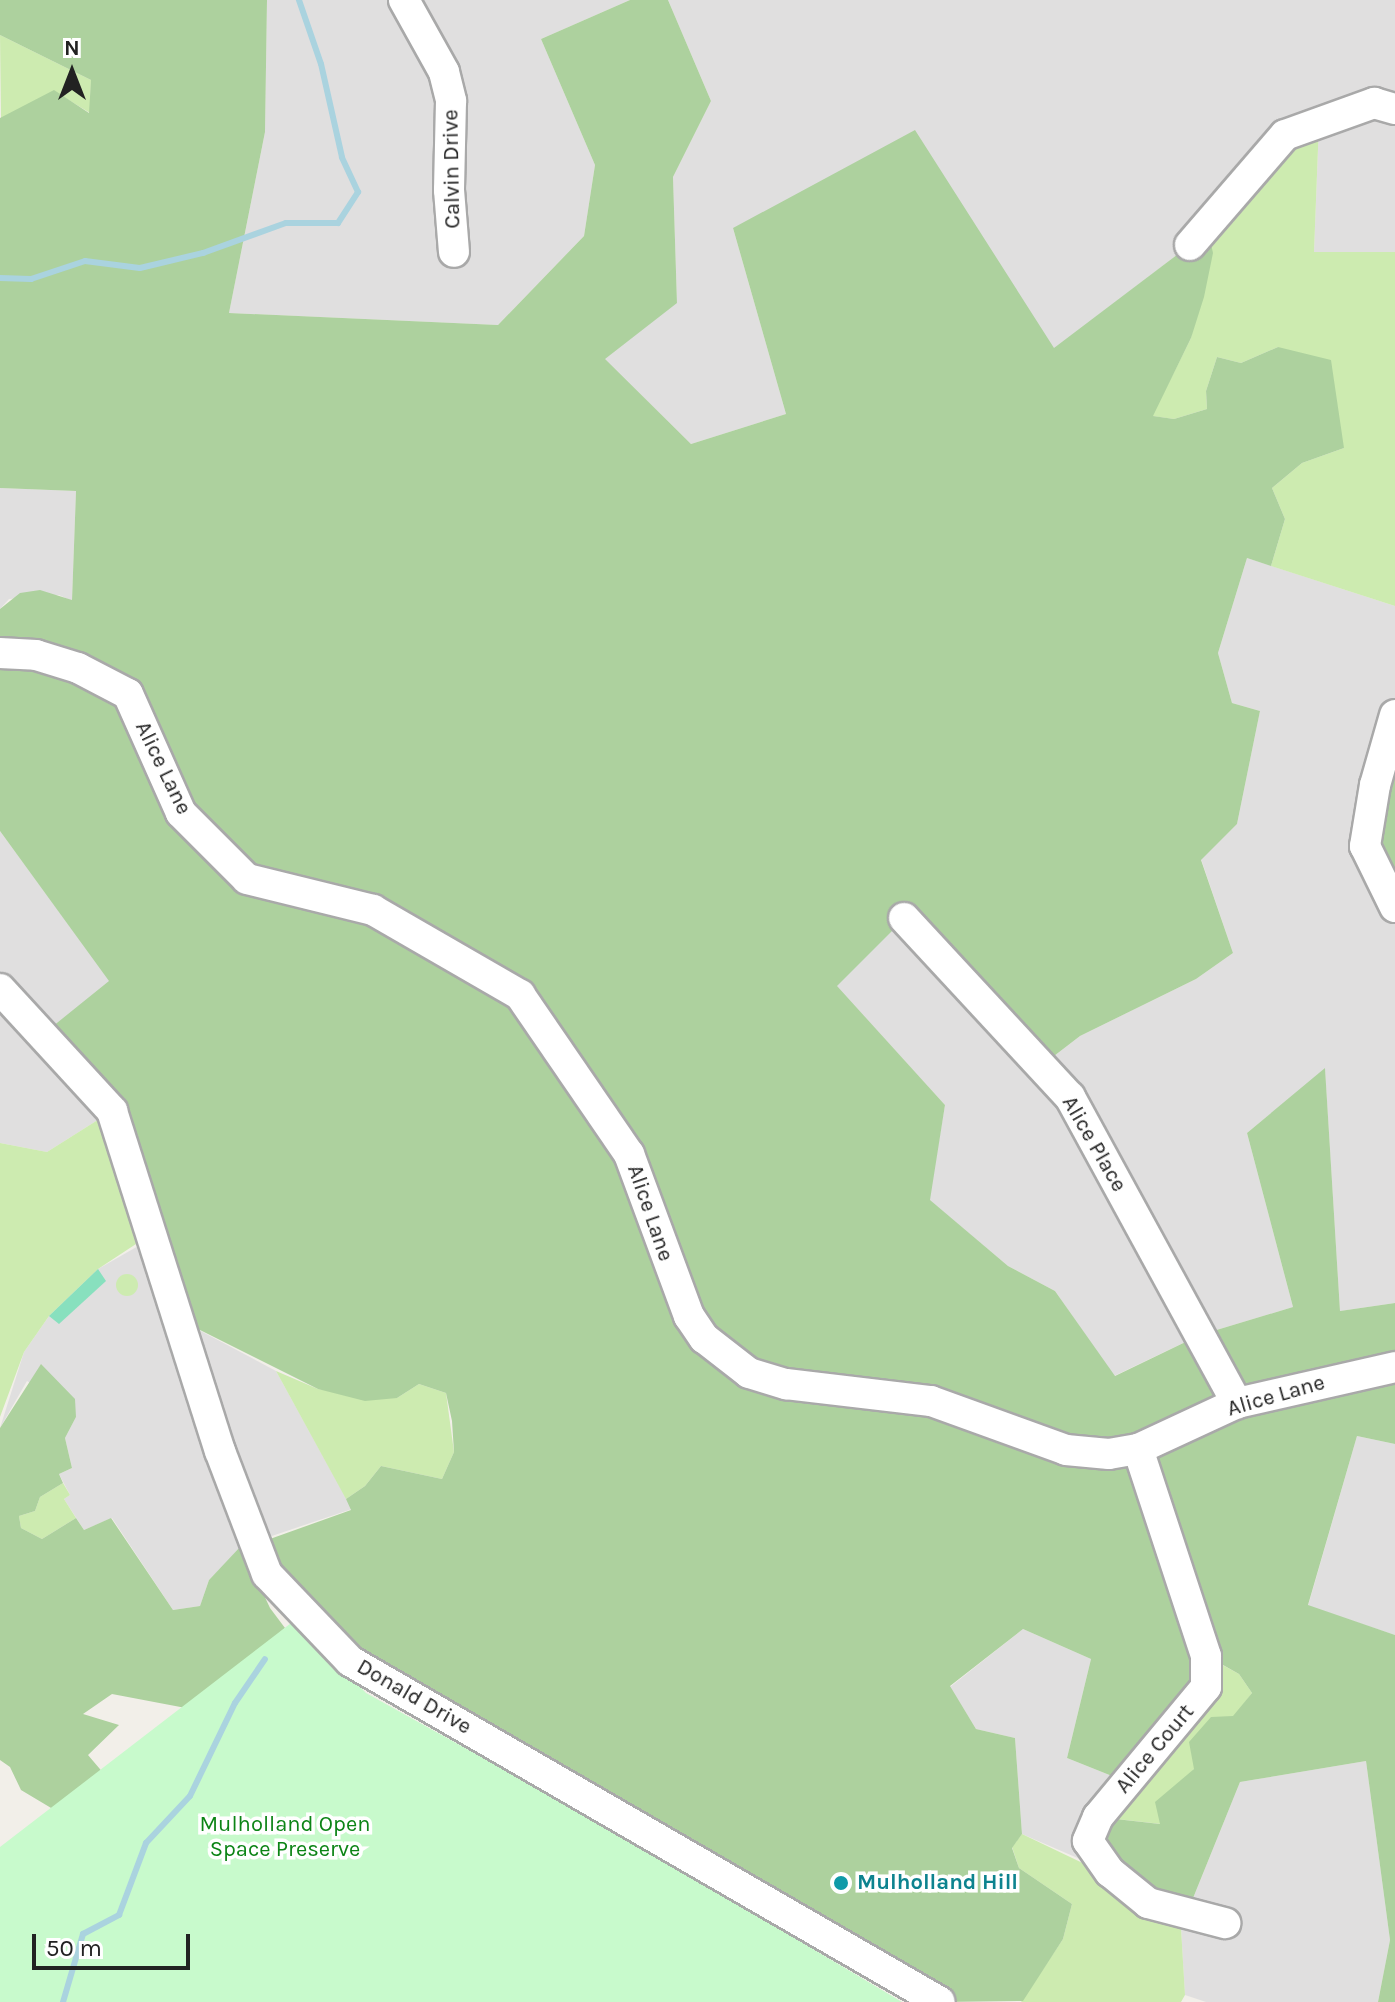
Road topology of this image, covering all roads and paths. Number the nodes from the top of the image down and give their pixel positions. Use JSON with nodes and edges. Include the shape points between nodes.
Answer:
{"nodes":[{"id":1,"x":404,"y":0,"type":"edge"},
{"id":2,"x":1395,"y":109,"type":"edge"},
{"id":3,"x":1190,"y":245,"type":"dead end"},
{"id":4,"x":454,"y":252,"type":"dead end"},
{"id":5,"x":0,"y":653,"type":"edge"},
{"id":6,"x":1395,"y":715,"type":"edge"},
{"id":7,"x":1395,"y":907,"type":"edge"},
{"id":8,"x":904,"y":918,"type":"dead end"},
{"id":9,"x":0,"y":989,"type":"edge"},
{"id":10,"x":1395,"y":1367,"type":"edge"},
{"id":11,"x":1237,"y":1403,"type":"junction"},
{"id":12,"x":1138,"y":1449,"type":"junction"},
{"id":13,"x":1225,"y":1923,"type":"dead end"},
{"id":14,"x":940,"y":2002,"type":"edge"}],
"edges":[{"from":1,"to":4,"type":"street","name":"Calvin Drive","via":[[435,52],[451,101]]},
{"from":2,"to":3,"type":"street","via":[[1374,103],[1285,135]]},
{"from":5,"to":12,"type":"street","name":"Alice Lane","via":[[36,655],[78,668],[128,694],[181,813],[247,879],[373,910],[520,995],[629,1154],[689,1316],[704,1338],[749,1373],[786,1384],[931,1401],[1066,1450],[1109,1454]]},
{"from":6,"to":7,"type":"street","via":[[1365,846]]},
{"from":8,"to":11,"type":"street","name":"Alice Place","via":[[1070,1097]]},
{"from":9,"to":14,"type":"street","name":"Donald Drive","via":[[112,1111],[220,1451],[267,1574],[350,1661]]},
{"from":10,"to":11,"type":"street","name":"Alice Lane"},
{"from":11,"to":12,"type":"street","name":"Alice Lane"},
{"from":12,"to":13,"type":"street","name":"Alice Court","via":[[1206,1656],[1206,1687],[1098,1817],[1088,1841],[1110,1872],[1148,1903]]}]}
